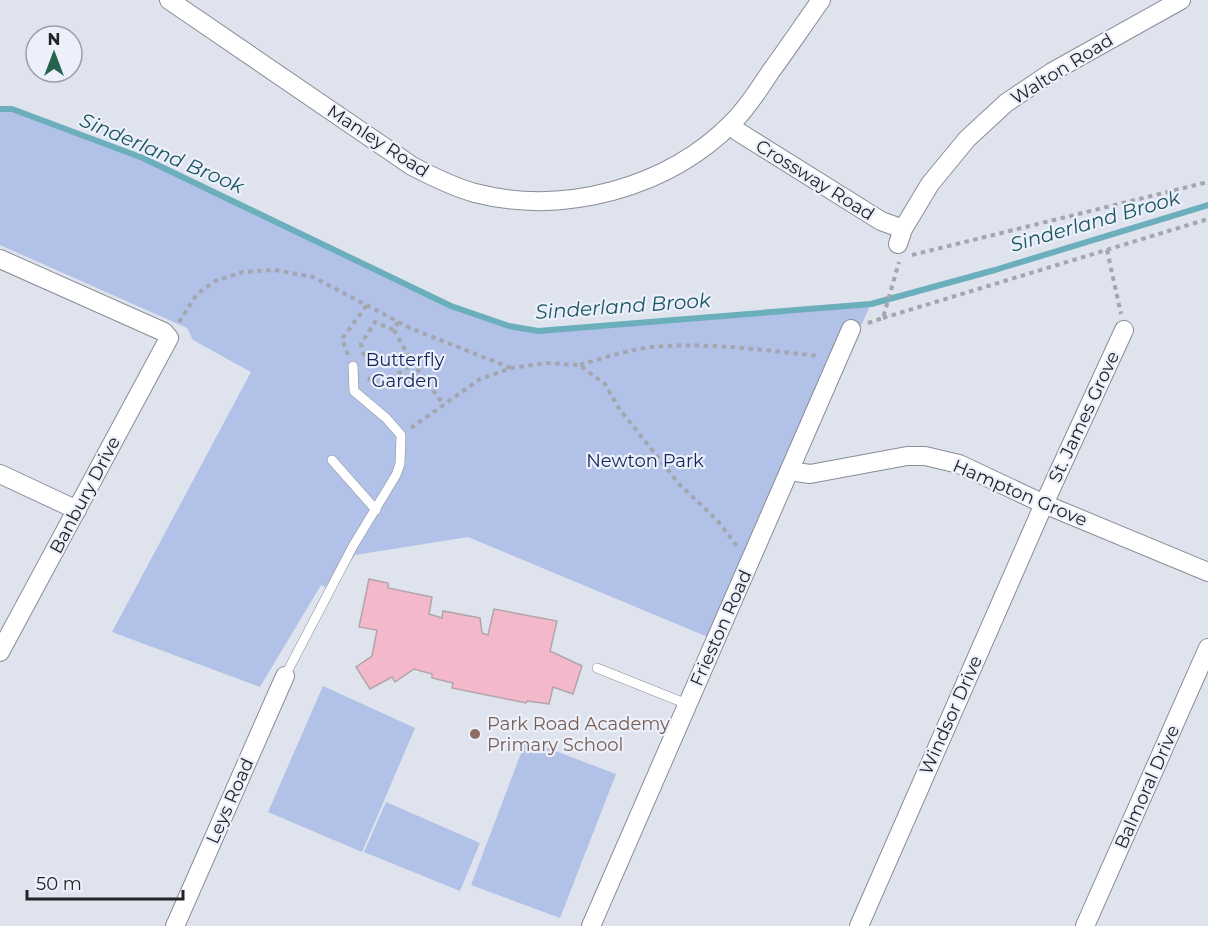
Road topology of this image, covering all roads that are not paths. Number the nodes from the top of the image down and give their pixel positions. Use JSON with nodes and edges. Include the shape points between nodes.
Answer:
{"nodes":[{"id":1,"x":169,"y":0,"type":"edge"},
{"id":2,"x":821,"y":0,"type":"edge"},
{"id":3,"x":1180,"y":0,"type":"edge"},
{"id":4,"x":732,"y":123,"type":"junction"},
{"id":5,"x":900,"y":244,"type":"joint"},
{"id":6,"x":0,"y":259,"type":"edge"},
{"id":7,"x":851,"y":329,"type":"dead end"},
{"id":8,"x":1124,"y":330,"type":"road end"},
{"id":9,"x":354,"y":366,"type":"road end"},
{"id":10,"x":332,"y":460,"type":"dead end"},
{"id":11,"x":789,"y":471,"type":"junction"},
{"id":12,"x":0,"y":474,"type":"edge"},
{"id":13,"x":1044,"y":504,"type":"junction"},
{"id":14,"x":77,"y":510,"type":"junction"},
{"id":15,"x":376,"y":510,"type":"junction"},
{"id":16,"x":1208,"y":572,"type":"edge"},
{"id":17,"x":1208,"y":648,"type":"edge"},
{"id":18,"x":0,"y":652,"type":"edge"},
{"id":19,"x":597,"y":668,"type":"dead end"},
{"id":20,"x":285,"y":676,"type":"joint"},
{"id":21,"x":687,"y":704,"type":"junction"},
{"id":22,"x":175,"y":926,"type":"edge"},
{"id":23,"x":591,"y":926,"type":"edge"},
{"id":24,"x":859,"y":926,"type":"edge"},
{"id":25,"x":1085,"y":926,"type":"edge"}],
"edges":[{"from":1,"to":4,"type":"street","name":"Manley Road","via":[[412,166],[443,183],[476,193],[550,201],[612,192],[680,163]]},
{"from":2,"to":4,"type":"street","name":"Manley Road"},
{"from":3,"to":5,"type":"street","name":"Walton Road","via":[[1052,72],[1006,103],[930,184]]},
{"from":4,"to":5,"type":"street","name":"Crossway Road","via":[[737,131],[881,221]]},
{"from":6,"to":14,"type":"street","name":"Banbury Drive","via":[[164,332],[169,338]]},
{"from":7,"to":11,"type":"street","name":"Frieston Road"},
{"from":8,"to":13,"type":"street","name":"St. James Grove"},
{"from":9,"to":15,"type":"lane","via":[[354,391],[401,435],[400,464]]},
{"from":10,"to":15,"type":"lane"},
{"from":11,"to":13,"type":"street","name":"Hampton Grove","via":[[810,474],[925,456],[959,464]]},
{"from":11,"to":21,"type":"street","name":"Frieston Road"},
{"from":12,"to":14,"type":"street"},
{"from":13,"to":16,"type":"street","name":"Hampton Grove"},
{"from":13,"to":24,"type":"street","name":"Windsor Drive"},
{"from":14,"to":18,"type":"street","name":"Banbury Drive"},
{"from":15,"to":20,"type":"lane"},
{"from":17,"to":25,"type":"street","name":"Balmoral Drive"},
{"from":19,"to":21,"type":"lane"},
{"from":20,"to":22,"type":"street","name":"Leys Road"},
{"from":21,"to":23,"type":"street","name":"Frieston Road"}]}
